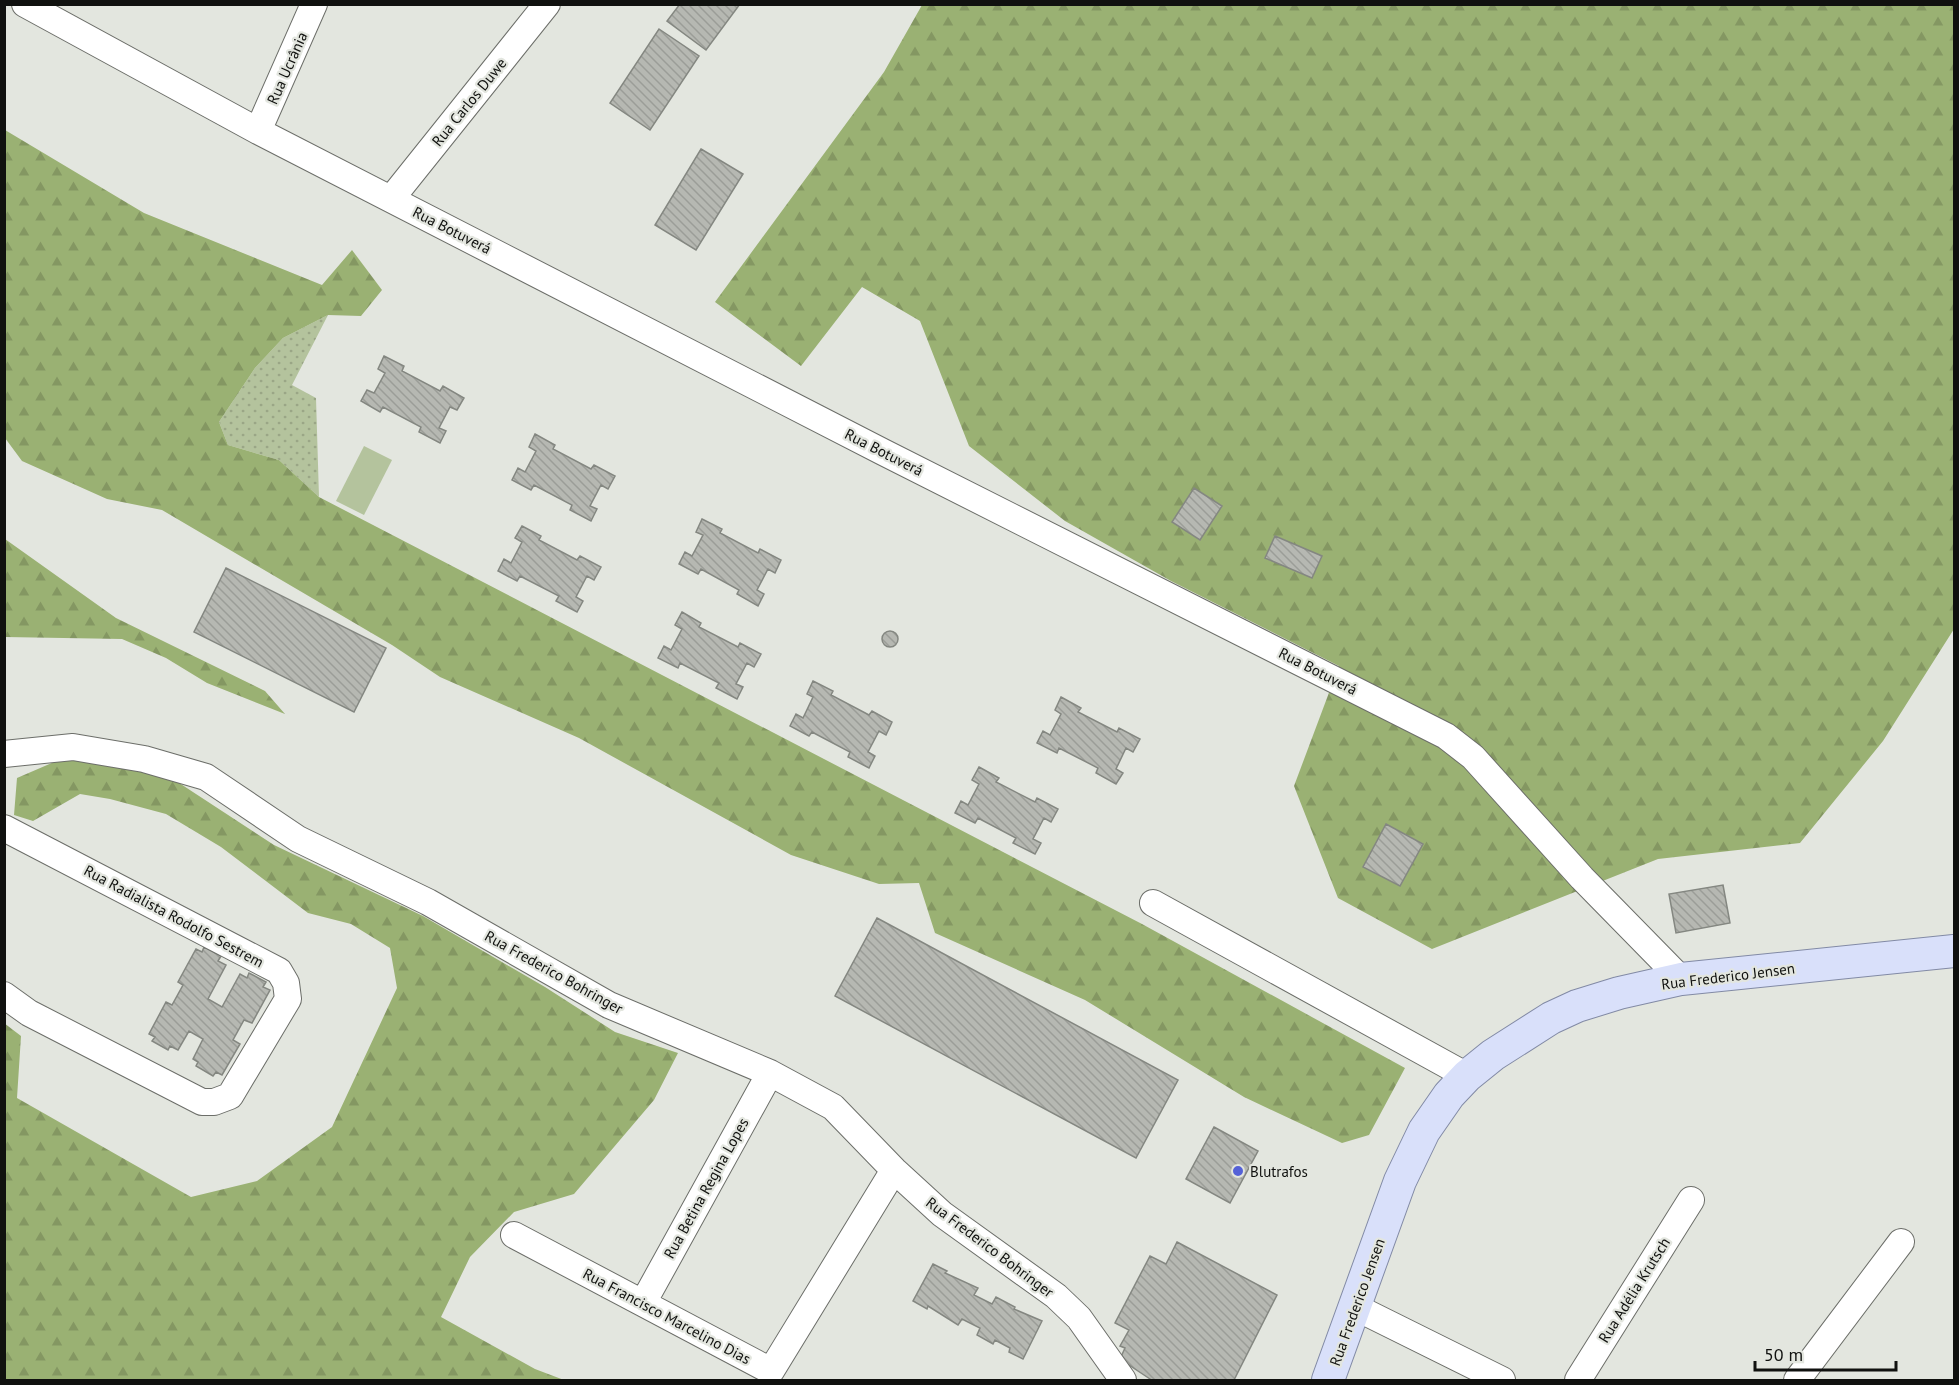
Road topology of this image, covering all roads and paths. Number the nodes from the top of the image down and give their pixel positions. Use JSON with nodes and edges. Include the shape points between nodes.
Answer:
{"nodes":[{"id":1,"x":25,"y":4,"type":"edge"},
{"id":2,"x":314,"y":4,"type":"edge"},
{"id":3,"x":547,"y":4,"type":"edge"},
{"id":4,"x":258,"y":131,"type":"junction"},
{"id":5,"x":391,"y":200,"type":"junction"},
{"id":6,"x":5,"y":754,"type":"edge"},
{"id":7,"x":4,"y":828,"type":"edge"},
{"id":8,"x":1153,"y":903,"type":"dead end"},
{"id":9,"x":1954,"y":951,"type":"edge"},
{"id":10,"x":1681,"y":979,"type":"junction"},
{"id":11,"x":4,"y":995,"type":"edge"},
{"id":12,"x":770,"y":1073,"type":"junction"},
{"id":13,"x":1467,"y":1076,"type":"junction"},
{"id":14,"x":894,"y":1170,"type":"junction"},
{"id":15,"x":1690,"y":1200,"type":"dead end"},
{"id":16,"x":514,"y":1235,"type":"dead end"},
{"id":17,"x":1901,"y":1242,"type":"dead end"},
{"id":18,"x":643,"y":1303,"type":"junction"},
{"id":19,"x":1355,"y":1307,"type":"junction"},
{"id":20,"x":1123,"y":1380,"type":"edge"},
{"id":21,"x":1328,"y":1380,"type":"edge"},
{"id":22,"x":1502,"y":1380,"type":"edge"},
{"id":23,"x":1578,"y":1380,"type":"edge"},
{"id":24,"x":1797,"y":1380,"type":"edge"}],
"edges":[{"from":1,"to":4,"type":"street","name":"Rua Botuverá"},
{"from":2,"to":4,"type":"street","name":"Rua Ucrânia"},
{"from":3,"to":5,"type":"street","name":"Rua Carlos Duwe"},
{"from":4,"to":5,"type":"street","name":"Rua Botuverá"},
{"from":5,"to":10,"type":"street","name":"Rua Botuverá","via":[[1446,736],[1473,757],[1582,878]]},
{"from":6,"to":12,"type":"street","name":"Rua Frederico Bohringer","via":[[73,747],[144,759],[206,777],[298,839],[428,902],[609,1005]]},
{"from":7,"to":11,"type":"street","name":"Rua Radialista Rodolfo Sestrem","via":[[279,971],[288,999],[230,1096],[202,1102],[29,1013]]},
{"from":8,"to":13,"type":"street"},
{"from":9,"to":10,"type":"main road","name":"Rua Frederico Jensen"},
{"from":10,"to":13,"type":"main road","name":"Rua Frederico Jensen","via":[[1577,1006],[1522,1035]]},
{"from":12,"to":14,"type":"street","name":"Rua Frederico Bohringer","via":[[833,1107]]},
{"from":12,"to":18,"type":"street","name":"Rua Betina Regina Lopes"},
{"from":13,"to":19,"type":"main road","name":"Rua Frederico Jensen","via":[[1424,1131],[1400,1181]]},
{"from":14,"to":18,"type":"street","name":"Rua Francisco Marcelino Dias","via":[[771,1371]]},
{"from":14,"to":20,"type":"street","name":"Rua Frederico Bohringer","via":[[942,1214],[1056,1296],[1079,1318]]},
{"from":15,"to":23,"type":"street","name":"Rua Adélia Krutsch"},
{"from":16,"to":18,"type":"street","name":"Rua Francisco Marcelino Dias"},
{"from":17,"to":24,"type":"street"},
{"from":19,"to":21,"type":"main road","name":"Rua Frederico Jensen"},
{"from":19,"to":22,"type":"street"}]}
